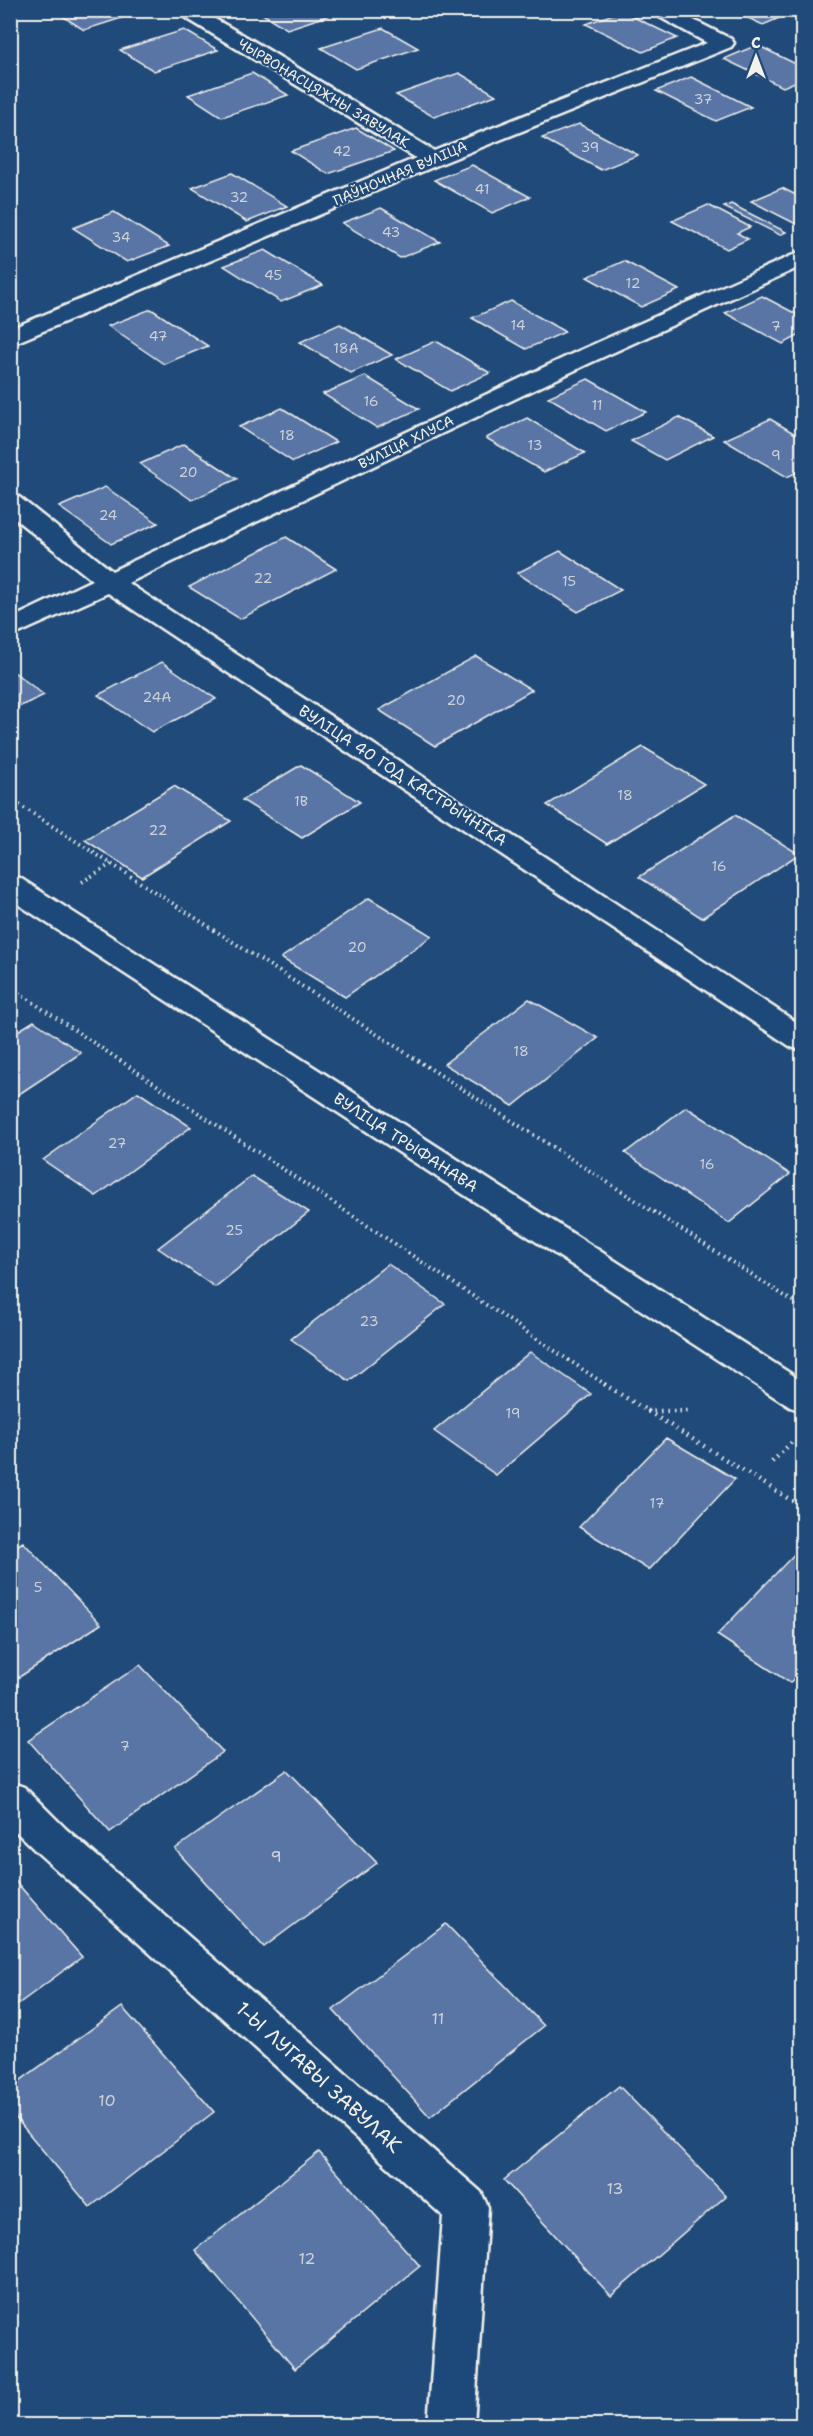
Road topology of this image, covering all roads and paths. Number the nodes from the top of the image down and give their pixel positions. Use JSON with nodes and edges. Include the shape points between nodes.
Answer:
{"nodes":[{"id":1,"x":183,"y":10,"type":"edge"},
{"id":2,"x":657,"y":10,"type":"edge"},
{"id":3,"x":432,"y":159,"type":"junction"},
{"id":4,"x":802,"y":258,"type":"edge"},
{"id":5,"x":10,"y":338,"type":"edge"},
{"id":6,"x":10,"y":502,"type":"edge"},
{"id":7,"x":111,"y":583,"type":"junction"},
{"id":8,"x":10,"y":629,"type":"edge"},
{"id":9,"x":10,"y":799,"type":"edge"},
{"id":10,"x":10,"y":885,"type":"edge"},
{"id":11,"x":10,"y":987,"type":"edge"},
{"id":12,"x":802,"y":1040,"type":"edge"},
{"id":13,"x":802,"y":1307,"type":"edge"},
{"id":14,"x":802,"y":1398,"type":"edge"},
{"id":15,"x":645,"y":1411,"type":"junction"},
{"id":16,"x":689,"y":1411,"type":"dead end"},
{"id":17,"x":795,"y":1440,"type":"dead end"},
{"id":18,"x":772,"y":1462,"type":"dead end"},
{"id":19,"x":802,"y":1507,"type":"edge"},
{"id":20,"x":10,"y":1799,"type":"edge"},
{"id":21,"x":451,"y":2426,"type":"edge"}],
"edges":[{"from":1,"to":3,"type":"street","name":"ЧЫРВОНАСЦЯЖНЫ ЗАВУЛАК"},
{"from":2,"to":3,"type":"street","name":"ПАЎНОЧНАЯ ВУЛІЦА","via":[[724,43]]},
{"from":3,"to":5,"type":"street","name":"ПАЎНОЧНАЯ ВУЛІЦА"},
{"from":4,"to":7,"type":"street","name":"ВУЛІЦА ХЛУСА","via":[[582,358]]},
{"from":6,"to":7,"type":"street","name":"ВУЛІЦА 40 ГОД КАСТРЫЧНІКА"},
{"from":7,"to":8,"type":"street","name":"ВУЛІЦА ХЛУСА"},
{"from":7,"to":12,"type":"street","name":"ВУЛІЦА 40 ГОД КАСТРЫЧНІКА"},
{"from":9,"to":13,"type":"path"},
{"from":10,"to":14,"type":"street","name":"ВУЛІЦА ТРЫФАНАВА"},
{"from":11,"to":15,"type":"path"},
{"from":15,"to":16,"type":"path"},
{"from":15,"to":19,"type":"path"},
{"from":17,"to":18,"type":"path"},
{"from":20,"to":21,"type":"street","name":"1-Ы ЛУГАВЫ ЗАВУЛАК","via":[[52,1841],[466,2207]]}]}
